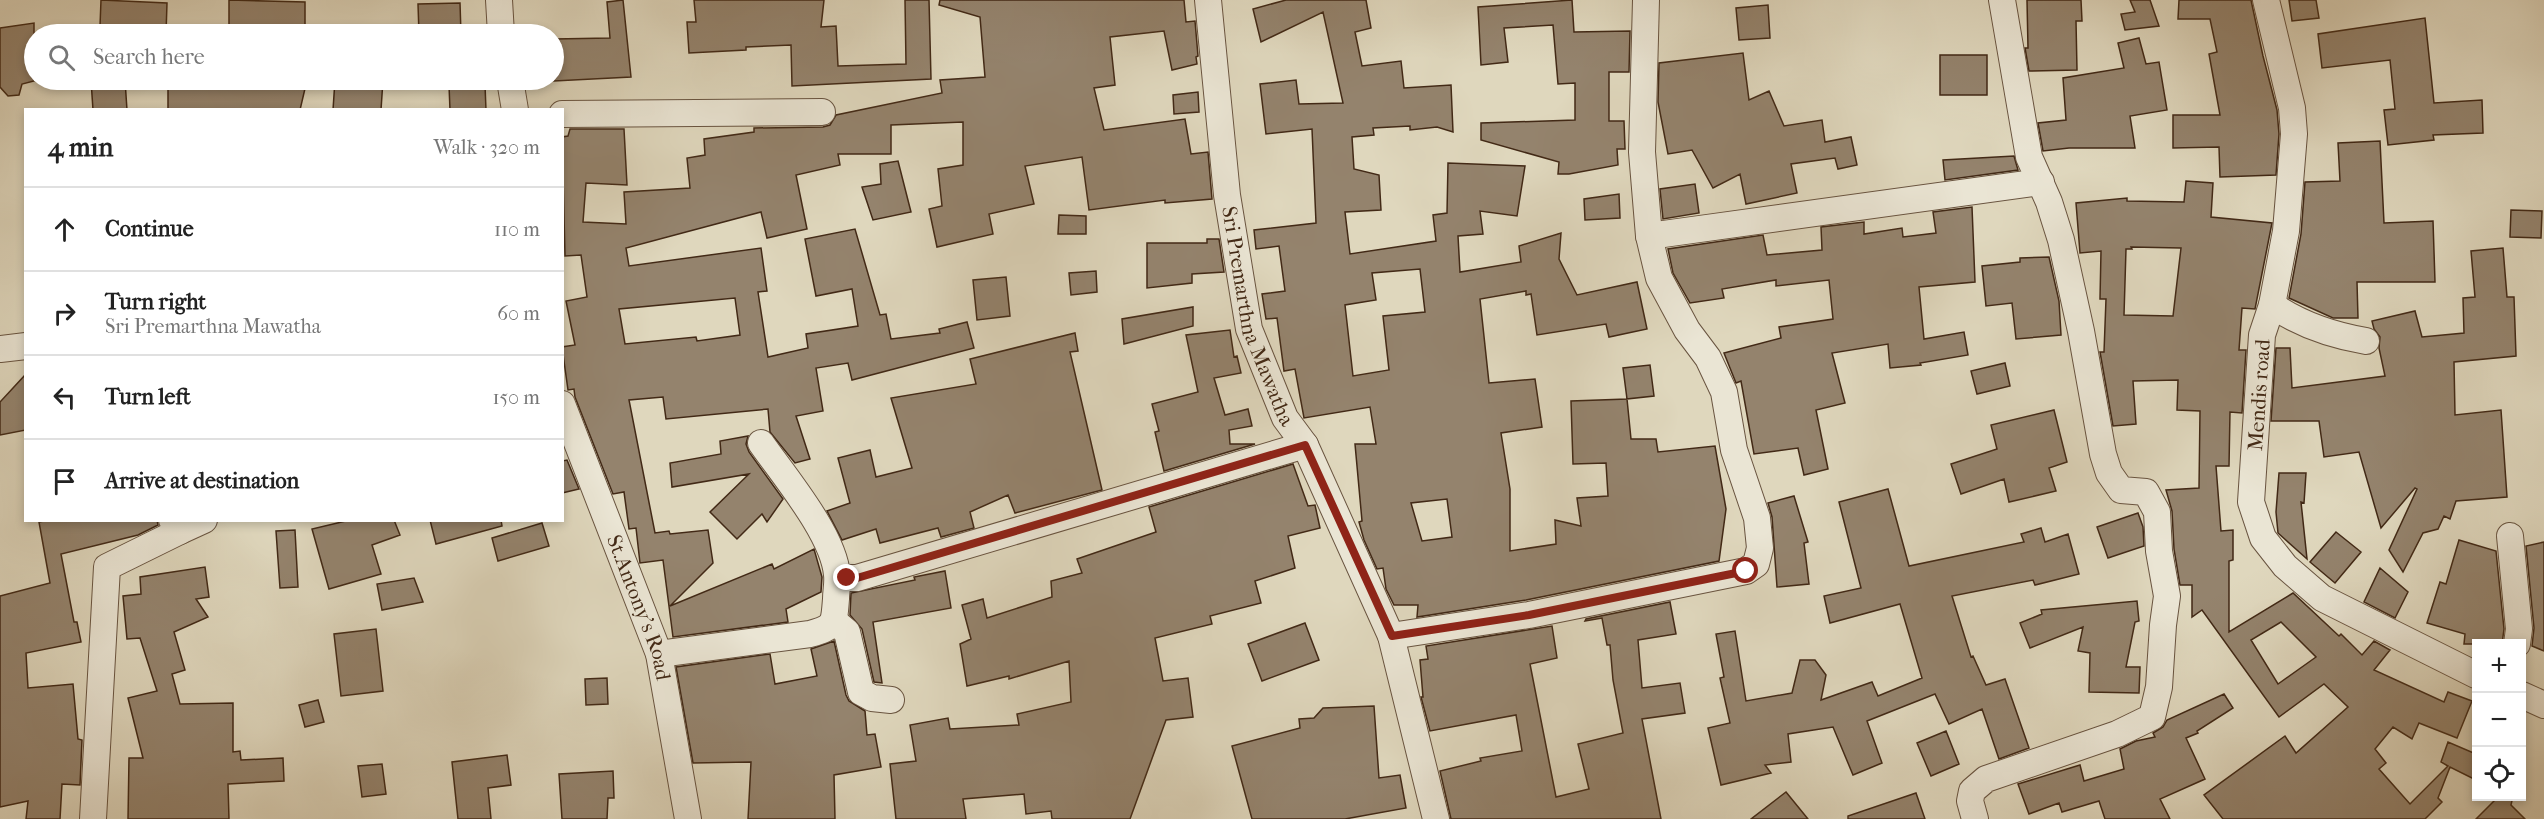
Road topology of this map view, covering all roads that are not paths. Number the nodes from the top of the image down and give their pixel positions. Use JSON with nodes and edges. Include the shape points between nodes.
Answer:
{"nodes":[{"id":1,"x":499,"y":0,"type":"edge"},
{"id":2,"x":1208,"y":0,"type":"edge"},
{"id":3,"x":1646,"y":0,"type":"edge"},
{"id":4,"x":2002,"y":0,"type":"edge"},
{"id":5,"x":2266,"y":0,"type":"edge"},
{"id":6,"x":500,"y":24,"type":"edge"},
{"id":7,"x":512,"y":90,"type":"edge"},
{"id":8,"x":515,"y":108,"type":"edge"},
{"id":9,"x":822,"y":112,"type":"dead end"},
{"id":10,"x":564,"y":114,"type":"edge"},
{"id":11,"x":2041,"y":182,"type":"junction"},
{"id":12,"x":1649,"y":236,"type":"junction"},
{"id":13,"x":2272,"y":305,"type":"junction"},
{"id":14,"x":2366,"y":341,"type":"dead end"},
{"id":15,"x":24,"y":346,"type":"edge"},
{"id":16,"x":0,"y":349,"type":"edge"},
{"id":17,"x":564,"y":409,"type":"edge"},
{"id":18,"x":761,"y":443,"type":"dead end"},
{"id":19,"x":1305,"y":445,"type":"junction"},
{"id":20,"x":195,"y":522,"type":"edge"},
{"id":21,"x":176,"y":526,"type":"edge"},
{"id":22,"x":2510,"y":536,"type":"dead end"},
{"id":23,"x":838,"y":575,"type":"junction"},
{"id":24,"x":834,"y":621,"type":"junction"},
{"id":25,"x":1392,"y":636,"type":"junction"},
{"id":26,"x":2518,"y":639,"type":"edge"},
{"id":27,"x":659,"y":654,"type":"junction"},
{"id":28,"x":2472,"y":673,"type":"edge"},
{"id":29,"x":2526,"y":697,"type":"edge"},
{"id":30,"x":891,"y":700,"type":"dead end"},
{"id":31,"x":2544,"y":705,"type":"edge"},
{"id":32,"x":93,"y":819,"type":"edge"},
{"id":33,"x":688,"y":819,"type":"edge"},
{"id":34,"x":1436,"y":819,"type":"edge"},
{"id":35,"x":1975,"y":819,"type":"edge"}],
"edges":[{"from":1,"to":6,"type":"street"},
{"from":2,"to":19,"type":"street","name":"Sri Premarthna Mawatha","via":[[1227,195],[1249,329],[1285,418]]},
{"from":3,"to":12,"type":"street","via":[[1642,152]]},
{"from":4,"to":11,"type":"street","via":[[2029,157]]},
{"from":5,"to":13,"type":"street","name":"Mendis road","via":[[2292,108],[2294,134],[2286,231]]},
{"from":7,"to":8,"type":"street"},
{"from":9,"to":10,"type":"street"},
{"from":11,"to":12,"type":"street"},
{"from":11,"to":35,"type":"street","via":[[2061,240],[2098,435],[2109,473],[2121,490],[2146,492],[2157,512],[2167,596],[2160,687],[2152,717],[2117,734],[1986,779],[1972,791],[1970,801]]},
{"from":12,"to":25,"type":"street","via":[[1659,278],[1724,392],[1734,450],[1757,518],[1760,548],[1756,564],[1746,571],[1552,611]]},
{"from":13,"to":14,"type":"street","via":[[2300,323]]},
{"from":13,"to":28,"type":"street","name":"Mendis road","via":[[2262,335],[2252,502],[2263,538],[2284,566],[2322,598]]},
{"from":15,"to":16,"type":"street"},
{"from":17,"to":27,"type":"street","name":"St.Antony's Road"},
{"from":18,"to":23,"type":"street","via":[[811,513]]},
{"from":19,"to":23,"type":"street","via":[[857,578]]},
{"from":19,"to":25,"type":"street","name":"Sri Premarthna Mawatha"},
{"from":20,"to":21,"type":"street"},
{"from":21,"to":32,"type":"street","via":[[107,567]]},
{"from":22,"to":26,"type":"street"},
{"from":23,"to":24,"type":"street"},
{"from":24,"to":27,"type":"street","via":[[827,629],[810,634]]},
{"from":24,"to":30,"type":"street","via":[[847,632],[861,692]]},
{"from":25,"to":34,"type":"street","name":"Sri Premarthna Mawatha"},
{"from":27,"to":33,"type":"street","name":"St.Antony's Road"},
{"from":29,"to":31,"type":"street"}]}
